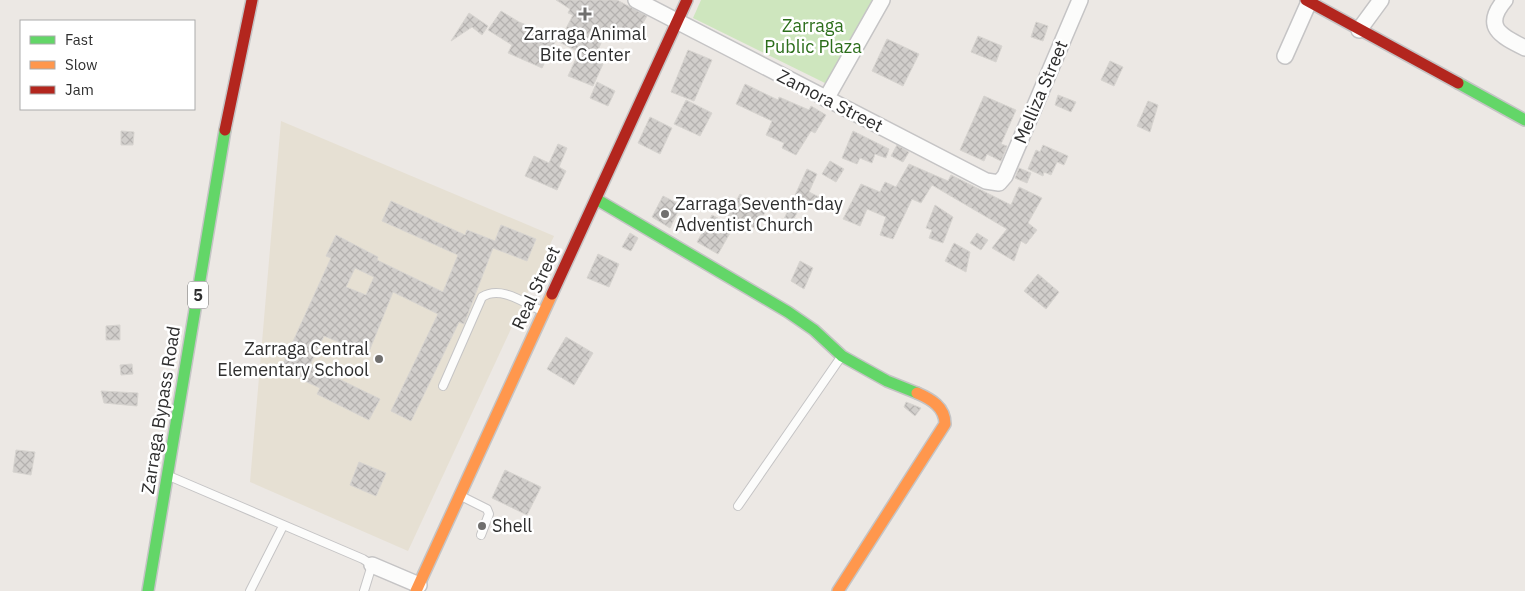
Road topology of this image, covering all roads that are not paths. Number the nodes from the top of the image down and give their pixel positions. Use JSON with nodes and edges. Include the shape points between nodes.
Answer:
{"nodes":[{"id":1,"x":252,"y":0,"type":"edge"},
{"id":2,"x":636,"y":0,"type":"edge"},
{"id":3,"x":687,"y":0,"type":"edge"},
{"id":4,"x":882,"y":0,"type":"edge"},
{"id":5,"x":1080,"y":0,"type":"edge"},
{"id":6,"x":1381,"y":0,"type":"edge"},
{"id":7,"x":1505,"y":0,"type":"edge"},
{"id":8,"x":1307,"y":1,"type":"edge"},
{"id":9,"x":677,"y":21,"type":"junction"},
{"id":10,"x":1359,"y":30,"type":"junction"},
{"id":11,"x":1525,"y":48,"type":"edge"},
{"id":12,"x":1285,"y":56,"type":"dead end"},
{"id":13,"x":826,"y":99,"type":"junction"},
{"id":14,"x":1525,"y":120,"type":"edge"},
{"id":15,"x":999,"y":183,"type":"joint"},
{"id":16,"x":596,"y":199,"type":"junction"},
{"id":17,"x":544,"y":312,"type":"junction"},
{"id":18,"x":842,"y":356,"type":"junction"},
{"id":19,"x":443,"y":386,"type":"dead end"},
{"id":20,"x":167,"y":476,"type":"junction"},
{"id":21,"x":460,"y":496,"type":"junction"},
{"id":22,"x":738,"y":506,"type":"dead end"},
{"id":23,"x":283,"y":526,"type":"junction"},
{"id":24,"x":481,"y":535,"type":"dead end"},
{"id":25,"x":372,"y":565,"type":"junction"},
{"id":26,"x":418,"y":588,"type":"edge"},
{"id":27,"x":148,"y":591,"type":"edge"},
{"id":28,"x":250,"y":591,"type":"edge"},
{"id":29,"x":364,"y":591,"type":"edge"},
{"id":30,"x":838,"y":591,"type":"edge"}],
"edges":[{"from":1,"to":20,"type":"main road","name":"Zarraga Bypass Road","number":"5","via":[[230,99]]},
{"from":2,"to":9,"type":"street","name":"Zamora Street"},
{"from":3,"to":9,"type":"main road","name":"Real Street"},
{"from":4,"to":13,"type":"street"},
{"from":5,"to":15,"type":"street","name":"Melliza Street","via":[[1005,176]]},
{"from":6,"to":10,"type":"street"},
{"from":7,"to":11,"type":"street","via":[[1497,9],[1495,28]]},
{"from":8,"to":10,"type":"main road"},
{"from":8,"to":12,"type":"street"},
{"from":9,"to":13,"type":"street","name":"Zamora Street"},
{"from":9,"to":16,"type":"main road","name":"Real Street"},
{"from":10,"to":14,"type":"main road"},
{"from":13,"to":15,"type":"street","name":"Zamora Street","via":[[986,181]]},
{"from":16,"to":17,"type":"main road","name":"Real Street"},
{"from":16,"to":18,"type":"main road","via":[[788,312]]},
{"from":17,"to":19,"type":"lane","via":[[503,293],[490,292],[482,297]]},
{"from":17,"to":21,"type":"main road","name":"Real Street"},
{"from":18,"to":22,"type":"lane"},
{"from":18,"to":30,"type":"main road","via":[[887,381],[932,399],[945,415],[945,424]]},
{"from":20,"to":23,"type":"lane"},
{"from":20,"to":27,"type":"main road","name":"Zarraga Bypass Road","number":"5"},
{"from":21,"to":24,"type":"lane","via":[[488,509]]},
{"from":21,"to":26,"type":"main road","name":"Real Street"},
{"from":23,"to":25,"type":"lane"},
{"from":23,"to":28,"type":"lane"},
{"from":25,"to":26,"type":"street"},
{"from":25,"to":29,"type":"lane"}]}
